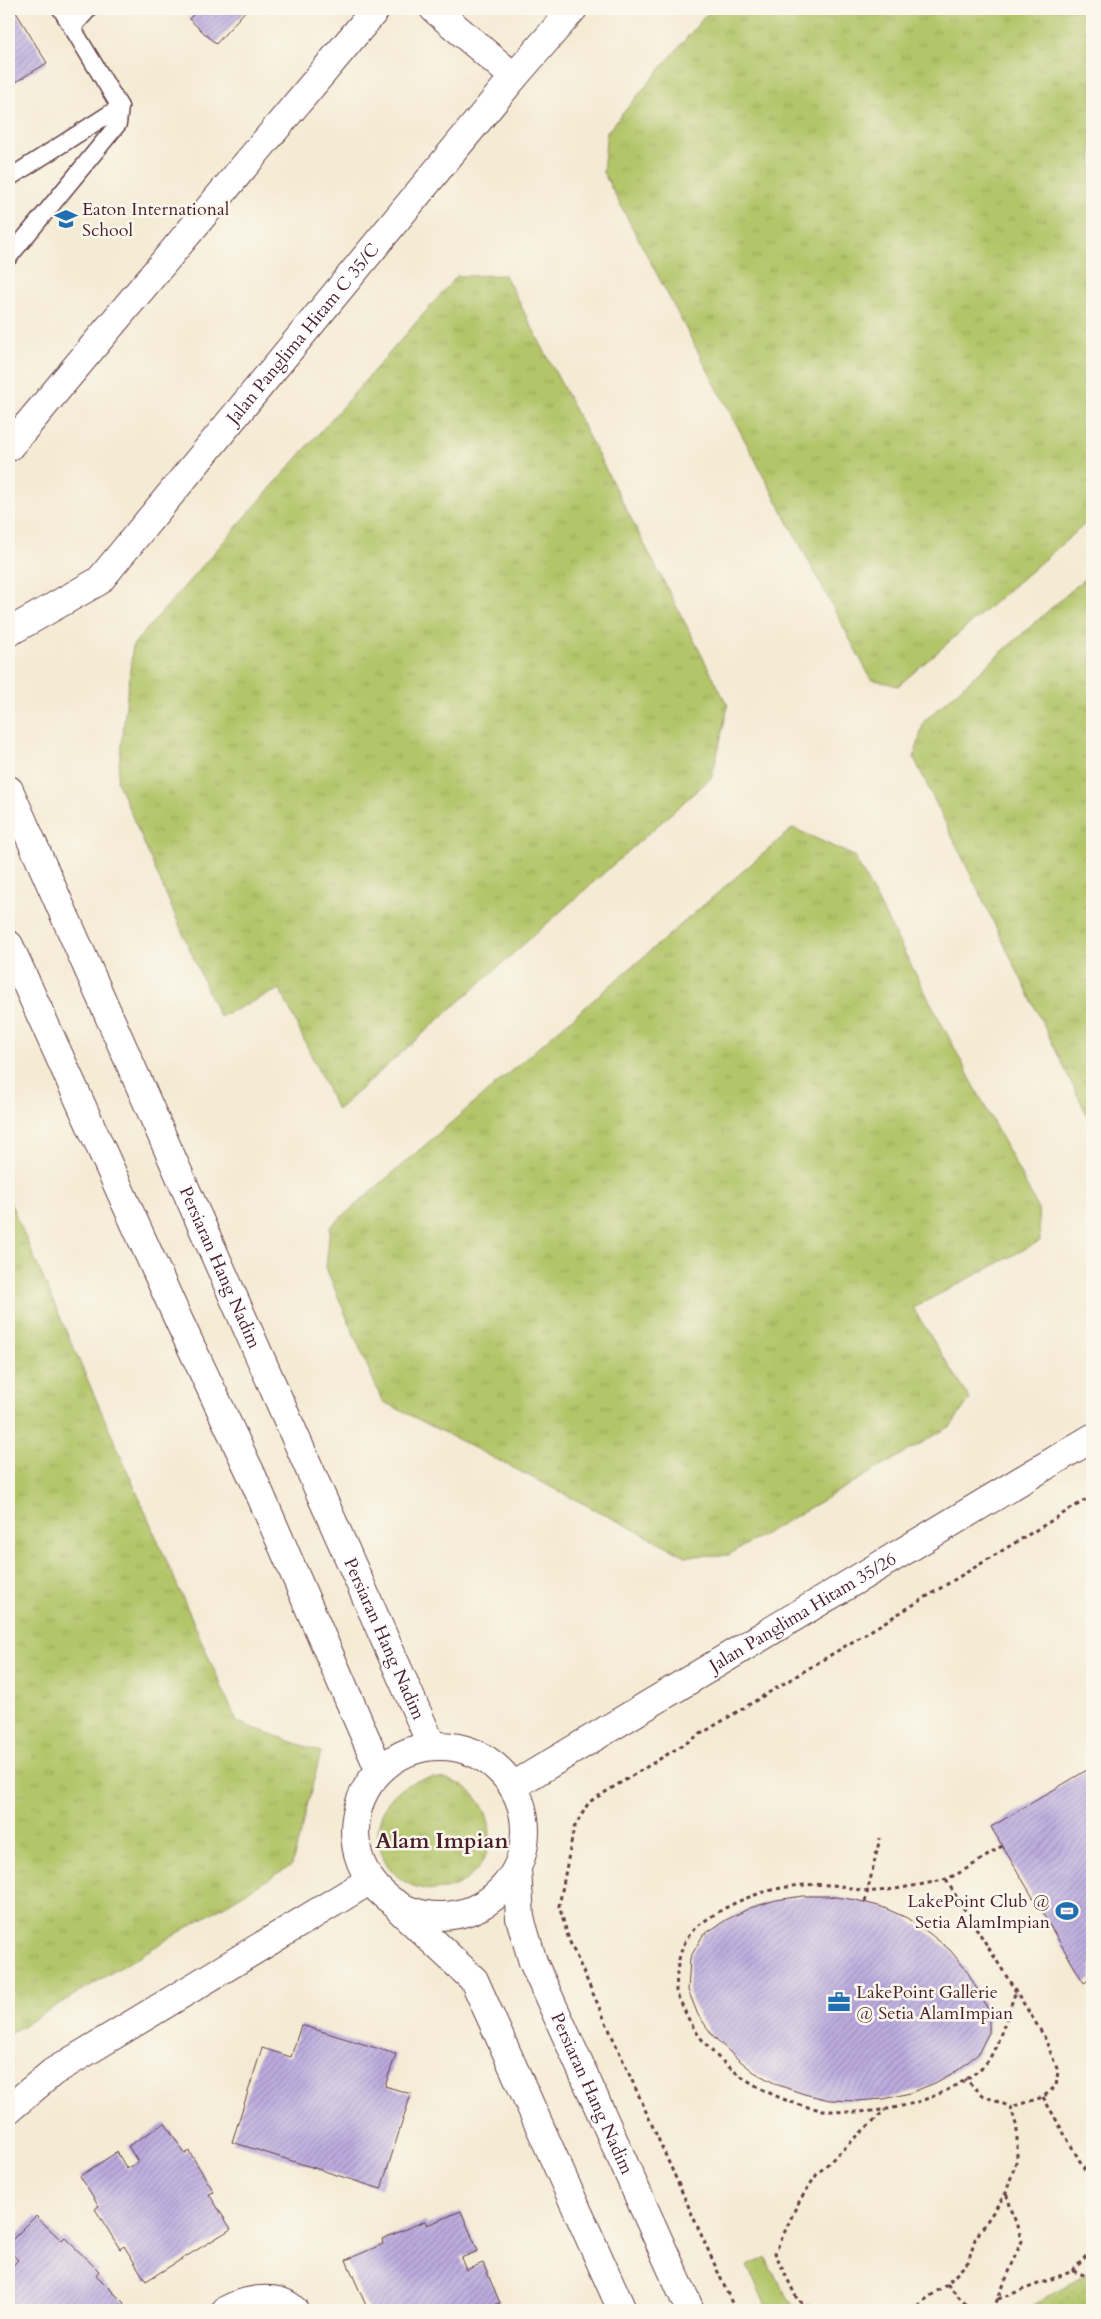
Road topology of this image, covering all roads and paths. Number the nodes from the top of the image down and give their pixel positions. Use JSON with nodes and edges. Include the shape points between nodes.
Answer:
{"nodes":[{"id":1,"x":61,"y":9,"type":"edge"},
{"id":2,"x":89,"y":9,"type":"edge"},
{"id":3,"x":376,"y":9,"type":"edge"},
{"id":4,"x":434,"y":9,"type":"edge"},
{"id":5,"x":574,"y":9,"type":"edge"},
{"id":6,"x":72,"y":28,"type":"junction"},
{"id":7,"x":514,"y":77,"type":"junction"},
{"id":8,"x":120,"y":107,"type":"junction"},
{"id":9,"x":9,"y":178,"type":"edge"},
{"id":10,"x":9,"y":257,"type":"edge"},
{"id":11,"x":9,"y":447,"type":"edge"},
{"id":12,"x":9,"y":632,"type":"edge"},
{"id":13,"x":9,"y":790,"type":"edge"},
{"id":14,"x":9,"y":945,"type":"edge"},
{"id":15,"x":1092,"y":1438,"type":"edge"},
{"id":16,"x":1092,"y":1496,"type":"edge"},
{"id":17,"x":432,"y":1746,"type":"junction"},
{"id":18,"x":379,"y":1769,"type":"junction"},
{"id":19,"x":513,"y":1786,"type":"junction"},
{"id":20,"x":880,"y":1838,"type":"dead end"},
{"id":21,"x":1002,"y":1846,"type":"dead end"},
{"id":22,"x":517,"y":1869,"type":"junction"},
{"id":23,"x":946,"y":1880,"type":"junction"},
{"id":24,"x":369,"y":1881,"type":"junction"},
{"id":25,"x":868,"y":1892,"type":"junction"},
{"id":26,"x":391,"y":1902,"type":"junction"},
{"id":27,"x":865,"y":1902,"type":"dead end"},
{"id":28,"x":1016,"y":1991,"type":"junction"},
{"id":29,"x":965,"y":2079,"type":"junction"},
{"id":30,"x":1043,"y":2097,"type":"junction"},
{"id":31,"x":1010,"y":2107,"type":"junction"},
{"id":32,"x":9,"y":2109,"type":"edge"},
{"id":33,"x":885,"y":2110,"type":"junction"},
{"id":34,"x":1092,"y":2182,"type":"edge"},
{"id":35,"x":1006,"y":2193,"type":"junction"},
{"id":36,"x":1092,"y":2249,"type":"edge"},
{"id":37,"x":1073,"y":2271,"type":"junction"},
{"id":38,"x":1092,"y":2278,"type":"edge"},
{"id":39,"x":947,"y":2284,"type":"junction"},
{"id":40,"x":998,"y":2299,"type":"junction"},
{"id":41,"x":226,"y":2310,"type":"edge"},
{"id":42,"x":294,"y":2310,"type":"edge"},
{"id":43,"x":622,"y":2310,"type":"edge"},
{"id":44,"x":690,"y":2310,"type":"edge"},
{"id":45,"x":735,"y":2310,"type":"edge"},
{"id":46,"x":817,"y":2310,"type":"edge"},
{"id":47,"x":911,"y":2310,"type":"edge"},
{"id":48,"x":972,"y":2310,"type":"edge"},
{"id":49,"x":993,"y":2310,"type":"edge"}],
"edges":[{"from":1,"to":6,"type":"lane"},
{"from":2,"to":6,"type":"lane"},
{"from":3,"to":11,"type":"street"},
{"from":4,"to":7,"type":"street"},
{"from":5,"to":7,"type":"street","name":"Jalan Panglima Hitam C 35/C"},
{"from":6,"to":8,"type":"lane"},
{"from":7,"to":12,"type":"street","name":"Jalan Panglima Hitam C 35/C","via":[[99,581]]},
{"from":8,"to":9,"type":"lane"},
{"from":8,"to":10,"type":"lane","via":[[118,124]]},
{"from":13,"to":17,"type":"street","name":"Persiaran Hang Nadim"},
{"from":14,"to":18,"type":"street","via":[[174,1312],[254,1478]]},
{"from":15,"to":19,"type":"street","name":"Jalan Panglima Hitam 35/26"},
{"from":16,"to":45,"type":"path","via":[[589,1802],[574,1828],[559,1906],[569,1940]]},
{"from":17,"to":18,"type":"street","via":[[404,1753]]},
{"from":17,"to":19,"type":"street","via":[[456,1747],[478,1754],[498,1768]]},
{"from":18,"to":24,"type":"street","via":[[365,1788],[355,1811],[358,1859]]},
{"from":19,"to":22,"type":"street","via":[[522,1805],[525,1826],[524,1848]]},
{"from":20,"to":25,"type":"path"},
{"from":21,"to":23,"type":"path"},
{"from":22,"to":26,"type":"street","via":[[490,1900],[452,1916],[410,1912]]},
{"from":22,"to":44,"type":"street","name":"Persiaran Hang Nadim","via":[[520,1918],[533,1962]]},
{"from":23,"to":25,"type":"path"},
{"from":23,"to":28,"type":"path"},
{"from":24,"to":26,"type":"street"},
{"from":24,"to":32,"type":"street","via":[[53,2072]]},
{"from":25,"to":27,"type":"path"},
{"from":25,"to":33,"type":"path","via":[[830,1884],[802,1884],[746,1898],[720,1910],[695,1927],[678,1955],[676,1992],[688,2020],[705,2044],[726,2064],[773,2095],[800,2105],[829,2110]]},
{"from":26,"to":43,"type":"street","via":[[474,1980]]},
{"from":28,"to":29,"type":"path","via":[[987,2061]]},
{"from":28,"to":30,"type":"path","via":[[1044,2036],[1058,2071],[1056,2086]]},
{"from":29,"to":31,"type":"path","via":[[984,2096]]},
{"from":29,"to":33,"type":"path","via":[[940,2094]]},
{"from":30,"to":31,"type":"path"},
{"from":30,"to":34,"type":"path"},
{"from":31,"to":35,"type":"path","via":[[1017,2128],[1017,2159]]},
{"from":33,"to":46,"type":"path","via":[[817,2174],[797,2205],[775,2253],[798,2301]]},
{"from":35,"to":39,"type":"path","via":[[975,2240],[968,2262]]},
{"from":35,"to":40,"type":"path","via":[[1022,2241]]},
{"from":36,"to":37,"type":"path"},
{"from":37,"to":38,"type":"path"},
{"from":37,"to":40,"type":"path"},
{"from":39,"to":47,"type":"path"},
{"from":39,"to":48,"type":"path"},
{"from":40,"to":49,"type":"path"},
{"from":41,"to":42,"type":"street","via":[[238,2303],[267,2300]]}]}
